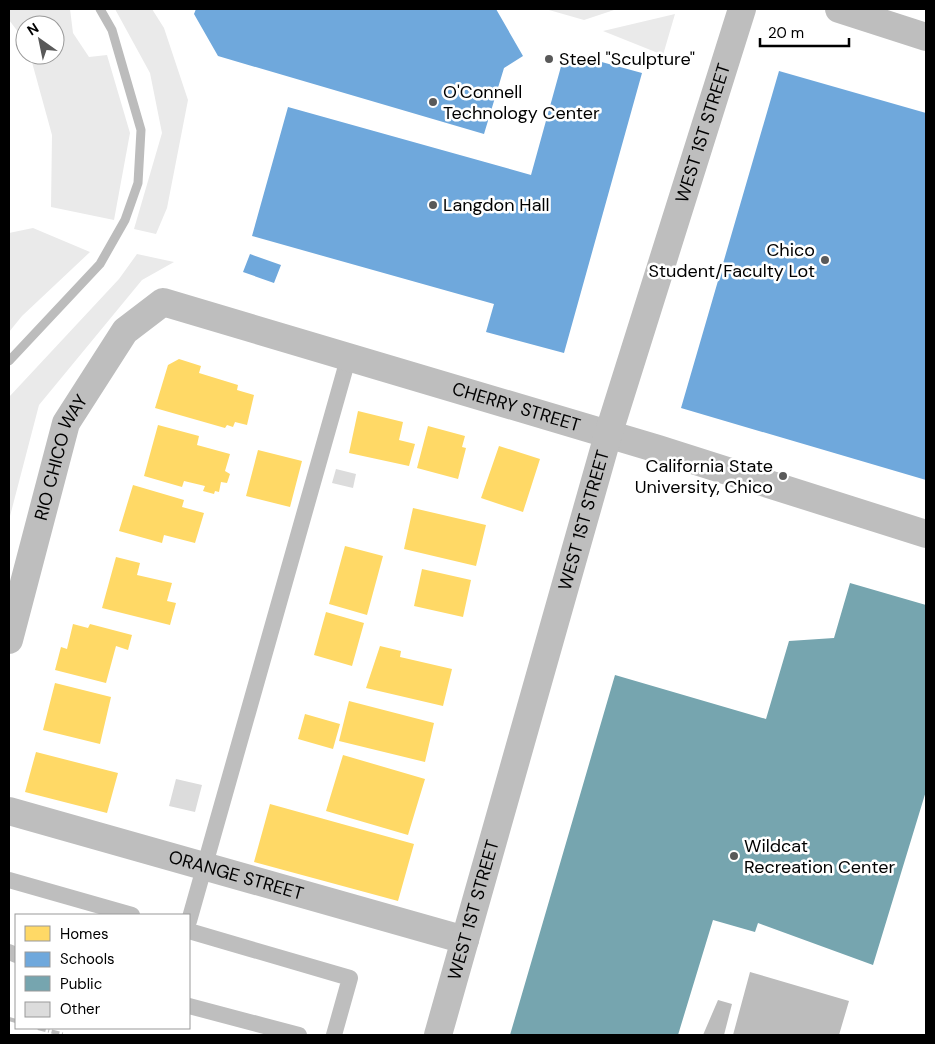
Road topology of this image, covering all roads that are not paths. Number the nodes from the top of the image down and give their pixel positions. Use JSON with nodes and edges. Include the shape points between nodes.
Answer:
{"nodes":[{"id":1,"x":742,"y":9,"type":"edge"},
{"id":2,"x":839,"y":9,"type":"edge"},
{"id":3,"x":882,"y":14,"type":"edge"},
{"id":4,"x":926,"y":37,"type":"edge"},
{"id":5,"x":163,"y":302,"type":"joint"},
{"id":6,"x":348,"y":359,"type":"junction"},
{"id":7,"x":608,"y":435,"type":"junction"},
{"id":8,"x":926,"y":534,"type":"edge"},
{"id":9,"x":9,"y":640,"type":"edge"},
{"id":10,"x":9,"y":811,"type":"edge"},
{"id":11,"x":203,"y":868,"type":"junction"},
{"id":12,"x":9,"y":880,"type":"edge"},
{"id":13,"x":128,"y":914,"type":"edge"},
{"id":14,"x":190,"y":917,"type":"edge"},
{"id":15,"x":190,"y":932,"type":"edge"},
{"id":16,"x":465,"y":940,"type":"junction"},
{"id":17,"x":190,"y":1006,"type":"edge"},
{"id":18,"x":299,"y":1035,"type":"edge"},
{"id":19,"x":334,"y":1035,"type":"edge"},
{"id":20,"x":438,"y":1035,"type":"edge"}],
"edges":[{"from":1,"to":7,"type":"street","name":"WEST 1ST STREET"},
{"from":2,"to":3,"type":"street"},
{"from":3,"to":4,"type":"street"},
{"from":5,"to":6,"type":"street","name":"CHERRY STREET"},
{"from":5,"to":9,"type":"street","name":"RIO CHICO WAY","via":[[125,331],[66,423]]},
{"from":6,"to":7,"type":"street","name":"CHERRY STREET"},
{"from":6,"to":11,"type":"lane"},
{"from":7,"to":8,"type":"street","name":"CHERRY STREET"},
{"from":7,"to":16,"type":"street","name":"WEST 1ST STREET"},
{"from":10,"to":11,"type":"street","name":"ORANGE STREET"},
{"from":11,"to":14,"type":"lane"},
{"from":11,"to":16,"type":"street","name":"ORANGE STREET"},
{"from":12,"to":13,"type":"lane"},
{"from":15,"to":19,"type":"lane","via":[[350,978]]},
{"from":16,"to":20,"type":"street","name":"WEST 1ST STREET"},
{"from":17,"to":18,"type":"lane"}]}
